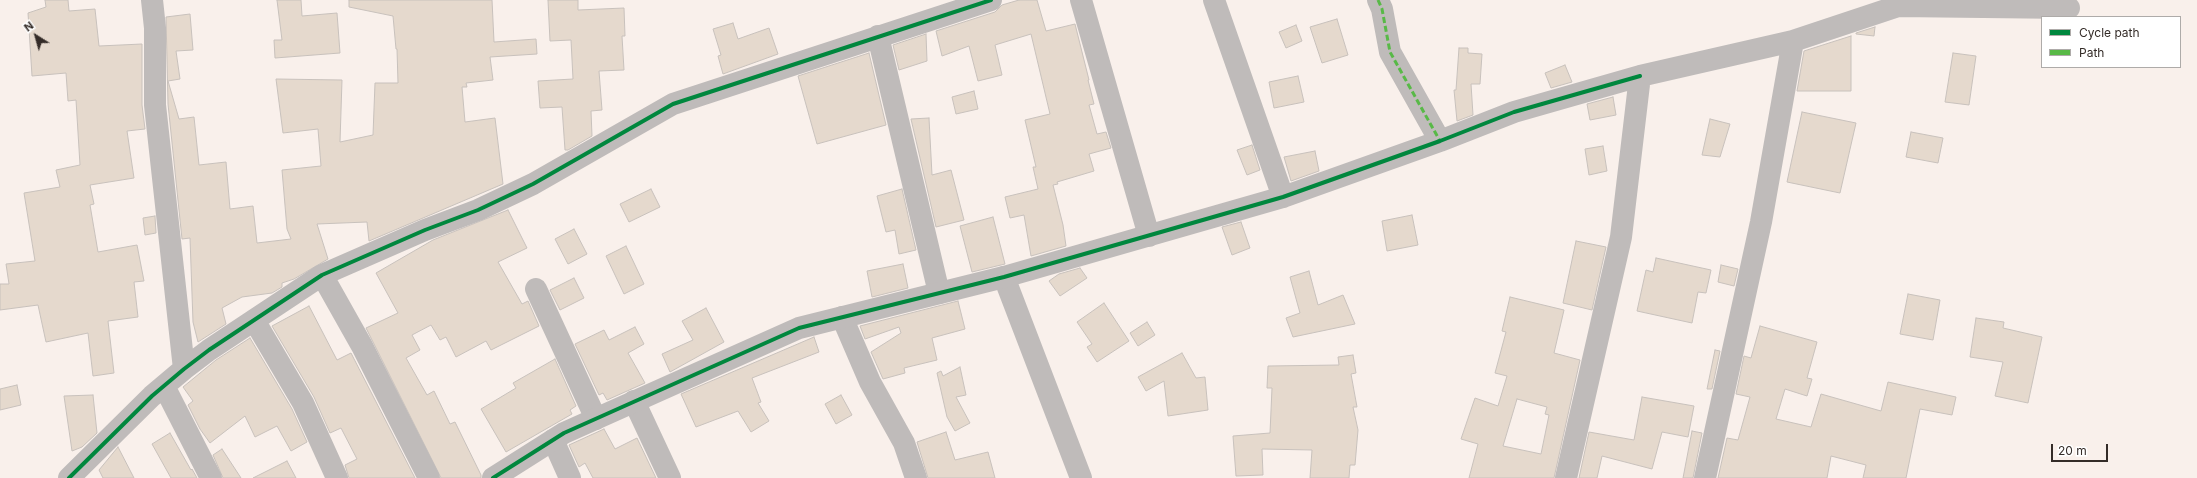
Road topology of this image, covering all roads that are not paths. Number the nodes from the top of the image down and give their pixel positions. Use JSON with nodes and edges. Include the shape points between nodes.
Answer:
{"nodes":[{"id":1,"x":152,"y":0,"type":"edge"},
{"id":2,"x":991,"y":0,"type":"edge"},
{"id":3,"x":1081,"y":0,"type":"edge"},
{"id":4,"x":1214,"y":0,"type":"edge"},
{"id":5,"x":1378,"y":0,"type":"edge"},
{"id":6,"x":2069,"y":8,"type":"dead end"},
{"id":7,"x":878,"y":36,"type":"junction"},
{"id":8,"x":1793,"y":41,"type":"junction"},
{"id":9,"x":1640,"y":76,"type":"junction"},
{"id":10,"x":1440,"y":141,"type":"junction"},
{"id":11,"x":1283,"y":197,"type":"junction"},
{"id":12,"x":1149,"y":236,"type":"junction"},
{"id":13,"x":322,"y":275,"type":"junction"},
{"id":14,"x":1004,"y":277,"type":"junction"},
{"id":15,"x":536,"y":289,"type":"dead end"},
{"id":16,"x":939,"y":293,"type":"junction"},
{"id":17,"x":842,"y":317,"type":"junction"},
{"id":18,"x":254,"y":320,"type":"junction"},
{"id":19,"x":184,"y":369,"type":"junction"},
{"id":20,"x":164,"y":386,"type":"junction"},
{"id":21,"x":634,"y":401,"type":"junction"},
{"id":22,"x":596,"y":419,"type":"junction"},
{"id":23,"x":553,"y":440,"type":"junction"},
{"id":24,"x":76,"y":475,"type":"edge"},
{"id":25,"x":211,"y":478,"type":"edge"},
{"id":26,"x":337,"y":478,"type":"edge"},
{"id":27,"x":429,"y":478,"type":"edge"},
{"id":28,"x":492,"y":478,"type":"edge"},
{"id":29,"x":570,"y":478,"type":"edge"},
{"id":30,"x":670,"y":478,"type":"edge"},
{"id":31,"x":916,"y":478,"type":"edge"},
{"id":32,"x":1081,"y":478,"type":"edge"},
{"id":33,"x":1566,"y":478,"type":"edge"},
{"id":34,"x":1705,"y":478,"type":"edge"}],
"edges":[{"from":1,"to":19,"type":"street","via":[[155,28],[155,105]]},
{"from":2,"to":7,"type":"street"},
{"from":3,"to":12,"type":"street"},
{"from":4,"to":11,"type":"street"},
{"from":5,"to":10,"type":"street","via":[[1390,52]]},
{"from":6,"to":8,"type":"street","via":[[1898,6]]},
{"from":7,"to":13,"type":"street","via":[[673,104],[526,187],[478,210]]},
{"from":7,"to":16,"type":"street"},
{"from":8,"to":9,"type":"street"},
{"from":8,"to":34,"type":"street","via":[[1762,222]]},
{"from":9,"to":10,"type":"street","via":[[1514,112]]},
{"from":9,"to":33,"type":"street","via":[[1621,237]]},
{"from":10,"to":11,"type":"street"},
{"from":11,"to":12,"type":"street"},
{"from":12,"to":14,"type":"street"},
{"from":13,"to":18,"type":"street"},
{"from":13,"to":27,"type":"street","via":[[362,346]]},
{"from":14,"to":16,"type":"street"},
{"from":14,"to":32,"type":"street"},
{"from":15,"to":22,"type":"street"},
{"from":16,"to":17,"type":"street"},
{"from":17,"to":21,"type":"street","via":[[799,328]]},
{"from":17,"to":31,"type":"street","via":[[870,382],[904,443]]},
{"from":18,"to":19,"type":"street"},
{"from":18,"to":26,"type":"street","via":[[303,403]]},
{"from":19,"to":20,"type":"street"},
{"from":20,"to":24,"type":"street"},
{"from":20,"to":25,"type":"street"},
{"from":21,"to":22,"type":"street"},
{"from":21,"to":30,"type":"street"},
{"from":22,"to":23,"type":"street"},
{"from":23,"to":28,"type":"street"},
{"from":23,"to":29,"type":"street"}]}
